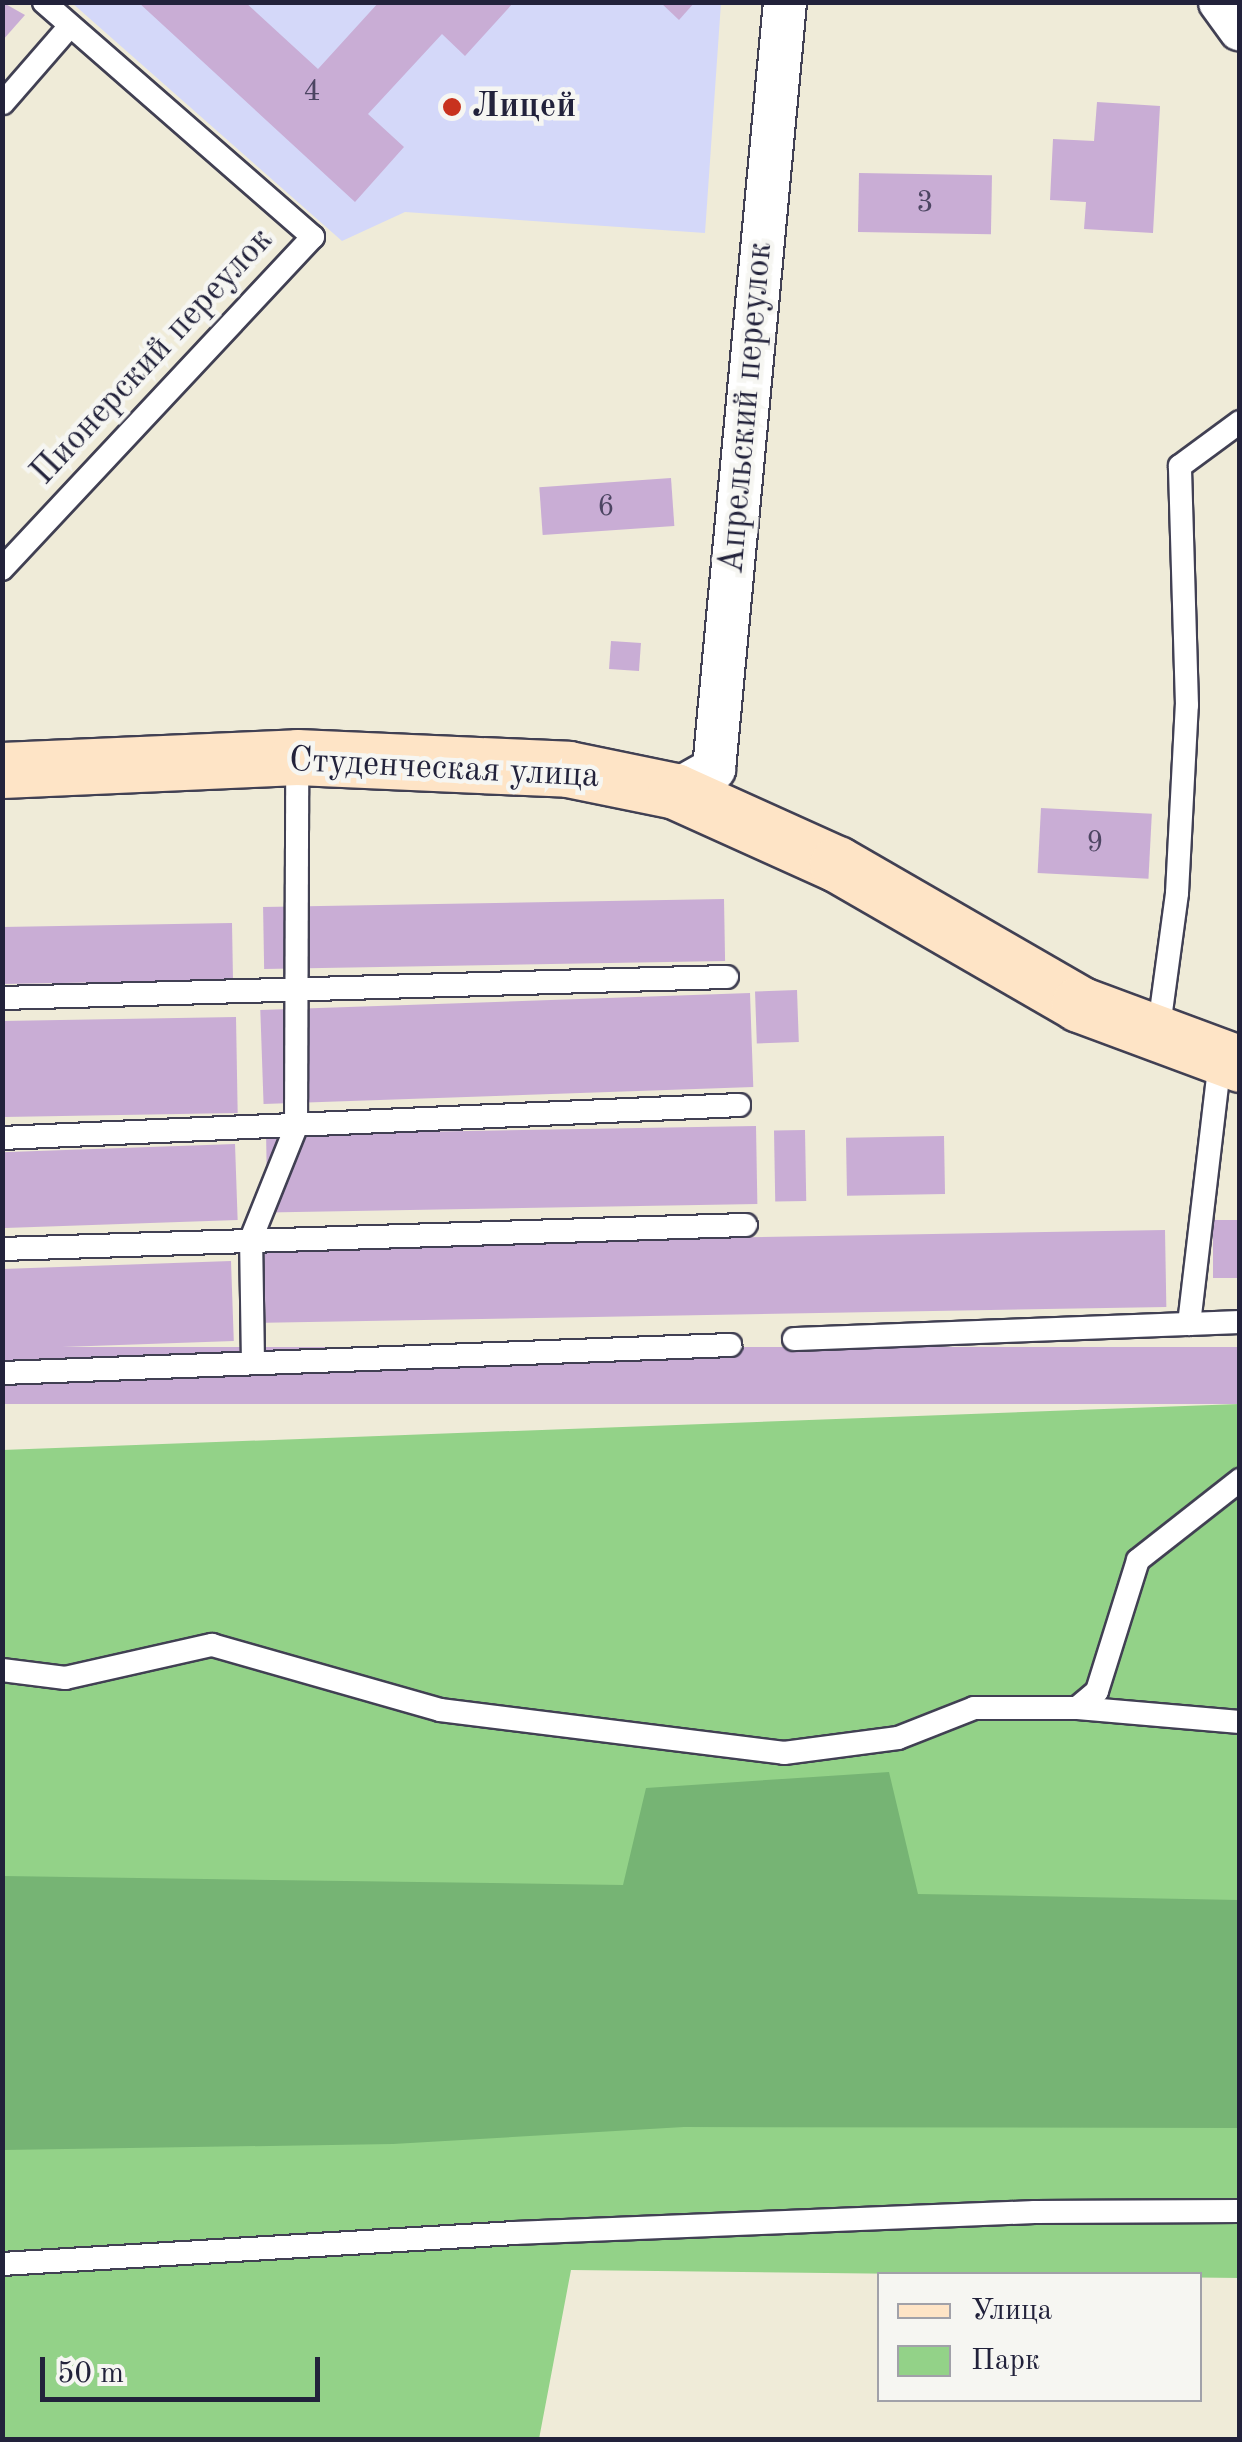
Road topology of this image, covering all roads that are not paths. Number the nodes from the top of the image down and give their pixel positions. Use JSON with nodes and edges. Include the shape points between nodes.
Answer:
{"nodes":[{"id":1,"x":44,"y":2,"type":"edge"},
{"id":2,"x":785,"y":2,"type":"edge"},
{"id":3,"x":1220,"y":2,"type":"edge"},
{"id":4,"x":70,"y":26,"type":"junction"},
{"id":5,"x":1240,"y":30,"type":"edge"},
{"id":6,"x":3,"y":103,"type":"edge"},
{"id":7,"x":1240,"y":422,"type":"edge"},
{"id":8,"x":2,"y":568,"type":"edge"},
{"id":9,"x":297,"y":757,"type":"junction"},
{"id":10,"x":2,"y":770,"type":"edge"},
{"id":11,"x":675,"y":791,"type":"junction"},
{"id":12,"x":727,"y":977,"type":"dead end"},
{"id":13,"x":299,"y":988,"type":"junction"},
{"id":14,"x":2,"y":998,"type":"edge"},
{"id":15,"x":1158,"y":1037,"type":"junction"},
{"id":16,"x":1230,"y":1062,"type":"edge"},
{"id":17,"x":739,"y":1105,"type":"dead end"},
{"id":18,"x":296,"y":1127,"type":"junction"},
{"id":19,"x":2,"y":1138,"type":"edge"},
{"id":20,"x":746,"y":1225,"type":"dead end"},
{"id":21,"x":251,"y":1239,"type":"junction"},
{"id":22,"x":2,"y":1249,"type":"edge"},
{"id":23,"x":1240,"y":1322,"type":"edge"},
{"id":24,"x":1189,"y":1324,"type":"junction"},
{"id":25,"x":794,"y":1340,"type":"dead end"},
{"id":26,"x":730,"y":1346,"type":"dead end"},
{"id":27,"x":253,"y":1363,"type":"junction"},
{"id":28,"x":2,"y":1372,"type":"edge"},
{"id":29,"x":1240,"y":1480,"type":"edge"},
{"id":30,"x":2,"y":1670,"type":"edge"},
{"id":31,"x":1077,"y":1708,"type":"junction"},
{"id":32,"x":1240,"y":1722,"type":"edge"},
{"id":33,"x":1240,"y":2211,"type":"edge"},
{"id":34,"x":2,"y":2264,"type":"edge"}],
"edges":[{"from":1,"to":4,"type":"lane"},
{"from":2,"to":11,"type":"street","name":"Апрельский переулок","via":[[714,769]]},
{"from":3,"to":5,"type":"street"},
{"from":4,"to":6,"type":"lane"},
{"from":4,"to":8,"type":"lane","name":"Пионерский переулок","via":[[313,236]]},
{"from":7,"to":15,"type":"lane","via":[[1180,466],[1188,705],[1177,893]]},
{"from":9,"to":10,"type":"main road","name":"Студенческая улица"},
{"from":9,"to":11,"type":"main road","name":"Студенческая улица","via":[[568,769]]},
{"from":9,"to":13,"type":"lane"},
{"from":11,"to":15,"type":"main road","name":"Студенческая улица","via":[[838,864],[1080,1004]]},
{"from":12,"to":13,"type":"lane"},
{"from":13,"to":14,"type":"lane"},
{"from":13,"to":18,"type":"lane"},
{"from":15,"to":16,"type":"main road","name":"Студенческая улица"},
{"from":16,"to":24,"type":"lane"},
{"from":17,"to":18,"type":"lane"},
{"from":18,"to":19,"type":"lane"},
{"from":18,"to":21,"type":"lane"},
{"from":20,"to":21,"type":"lane"},
{"from":21,"to":22,"type":"lane"},
{"from":21,"to":27,"type":"lane"},
{"from":23,"to":24,"type":"lane"},
{"from":24,"to":25,"type":"lane"},
{"from":26,"to":27,"type":"lane"},
{"from":27,"to":28,"type":"lane"},
{"from":29,"to":31,"type":"lane","via":[[1138,1560],[1096,1691]]},
{"from":30,"to":31,"type":"lane","via":[[66,1678],[212,1645],[440,1710],[784,1753],[898,1738],[974,1708]]},
{"from":31,"to":32,"type":"lane"},
{"from":33,"to":34,"type":"lane","via":[[1035,2212],[572,2231]]}]}
